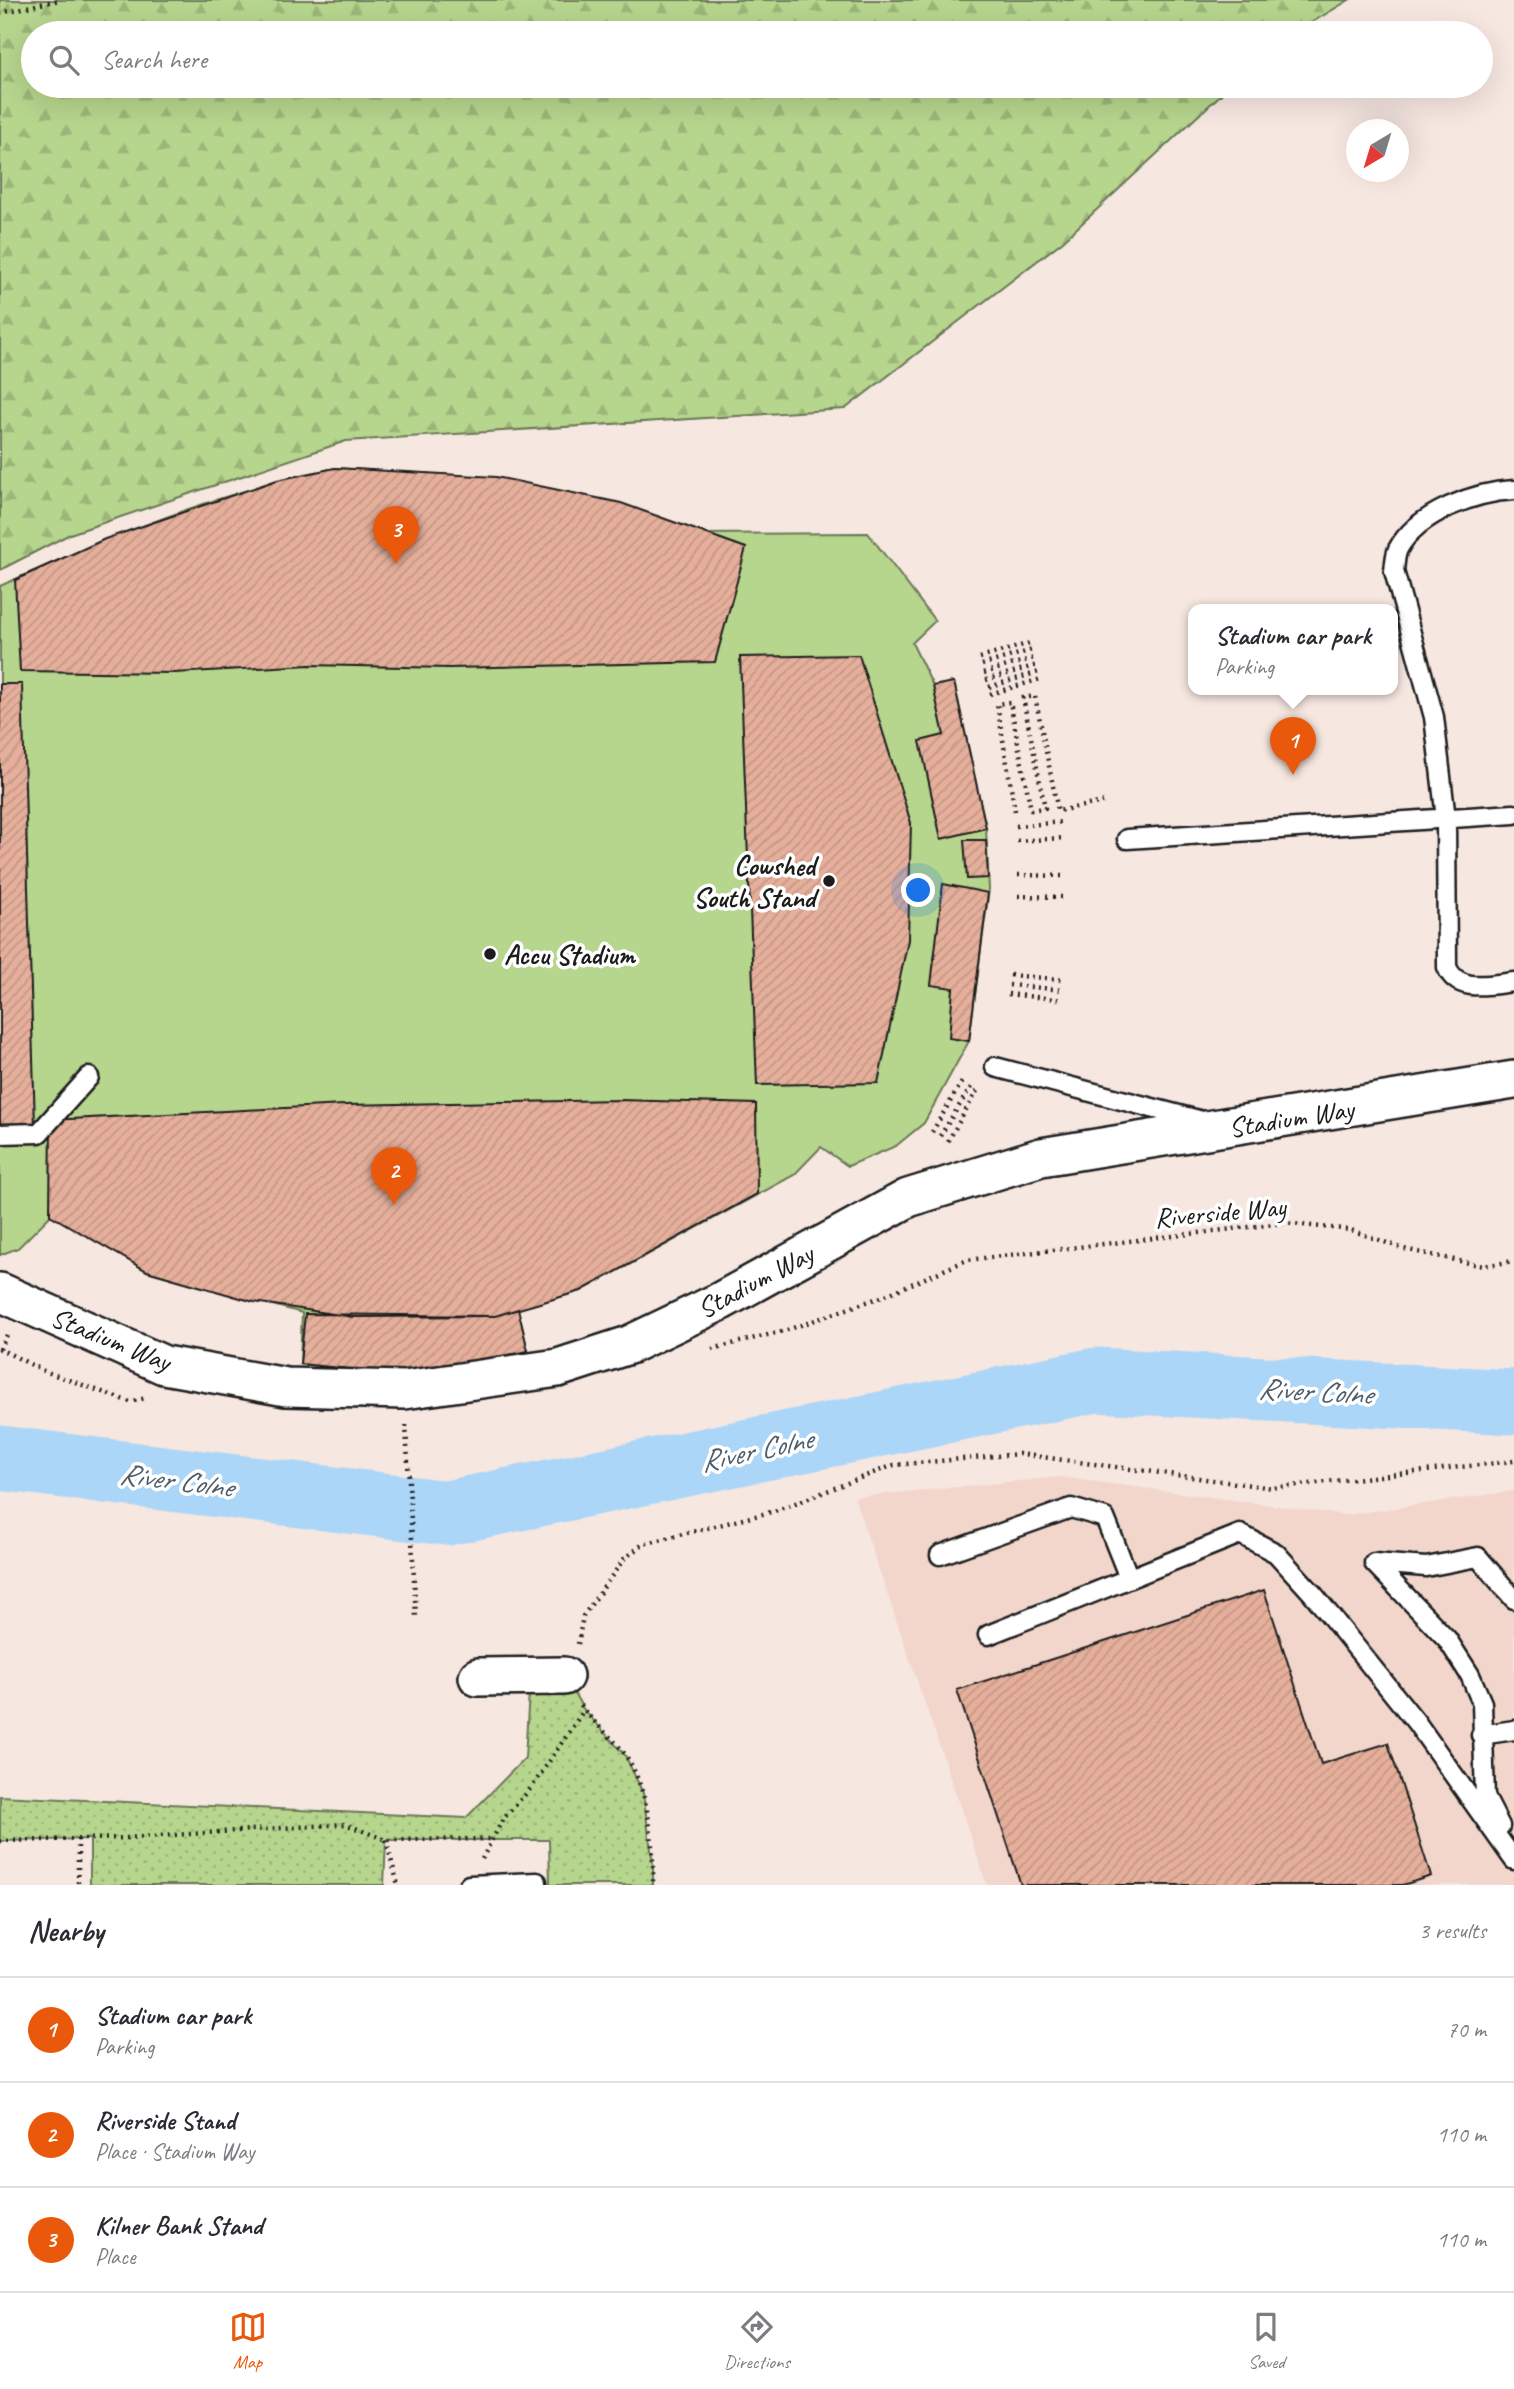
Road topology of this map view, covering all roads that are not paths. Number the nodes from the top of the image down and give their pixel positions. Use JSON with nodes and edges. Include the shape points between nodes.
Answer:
{"nodes":[{"id":1,"x":1514,"y":490,"type":"edge"},
{"id":2,"x":1514,"y":814,"type":"edge"},
{"id":3,"x":1446,"y":819,"type":"junction"},
{"id":4,"x":1127,"y":839,"type":"dead end"},
{"id":5,"x":1514,"y":982,"type":"edge"},
{"id":6,"x":995,"y":1067,"type":"dead end"},
{"id":7,"x":89,"y":1077,"type":"dead end"},
{"id":8,"x":1514,"y":1080,"type":"edge"},
{"id":9,"x":1229,"y":1128,"type":"junction"},
{"id":10,"x":0,"y":1134,"type":"edge"},
{"id":11,"x":0,"y":1292,"type":"edge"},
{"id":12,"x":940,"y":1555,"type":"dead end"},
{"id":13,"x":1129,"y":1578,"type":"junction"},
{"id":14,"x":1514,"y":1599,"type":"edge"},
{"id":15,"x":988,"y":1635,"type":"dead end"},
{"id":16,"x":564,"y":1676,"type":"dead end"},
{"id":17,"x":478,"y":1677,"type":"dead end"},
{"id":18,"x":1514,"y":1730,"type":"edge"},
{"id":19,"x":1481,"y":1735,"type":"junction"},
{"id":20,"x":1514,"y":1854,"type":"edge"},
{"id":21,"x":1514,"y":1860,"type":"edge"},
{"id":22,"x":537,"y":1882,"type":"dead end"},
{"id":23,"x":463,"y":1885,"type":"edge"},
{"id":24,"x":469,"y":1885,"type":"edge"}],
"edges":[{"from":1,"to":3,"type":"lane","via":[[1488,492],[1442,510],[1398,550],[1394,570],[1434,717]]},
{"from":2,"to":3,"type":"lane"},
{"from":3,"to":4,"type":"lane"},
{"from":3,"to":5,"type":"lane","via":[[1450,975],[1470,986]]},
{"from":6,"to":9,"type":"lane"},
{"from":7,"to":10,"type":"lane","via":[[38,1133]]},
{"from":8,"to":9,"type":"street","name":"Stadium Way"},
{"from":9,"to":11,"type":"street","name":"Stadium Way","via":[[1041,1157],[984,1173],[908,1198],[629,1345],[558,1368],[404,1390],[286,1387],[164,1366]]},
{"from":12,"to":13,"type":"lane","via":[[1071,1508],[1105,1518]]},
{"from":13,"to":15,"type":"lane"},
{"from":13,"to":21,"type":"lane","via":[[1240,1534],[1276,1553],[1416,1722]]},
{"from":14,"to":19,"type":"lane","via":[[1478,1557],[1426,1567],[1374,1563],[1447,1639],[1470,1675],[1482,1703]]},
{"from":16,"to":17,"type":"street"},
{"from":18,"to":19,"type":"lane"},
{"from":19,"to":20,"type":"lane","via":[[1485,1797]]},
{"from":22,"to":24,"type":"lane"},
{"from":23,"to":24,"type":"lane"}]}
